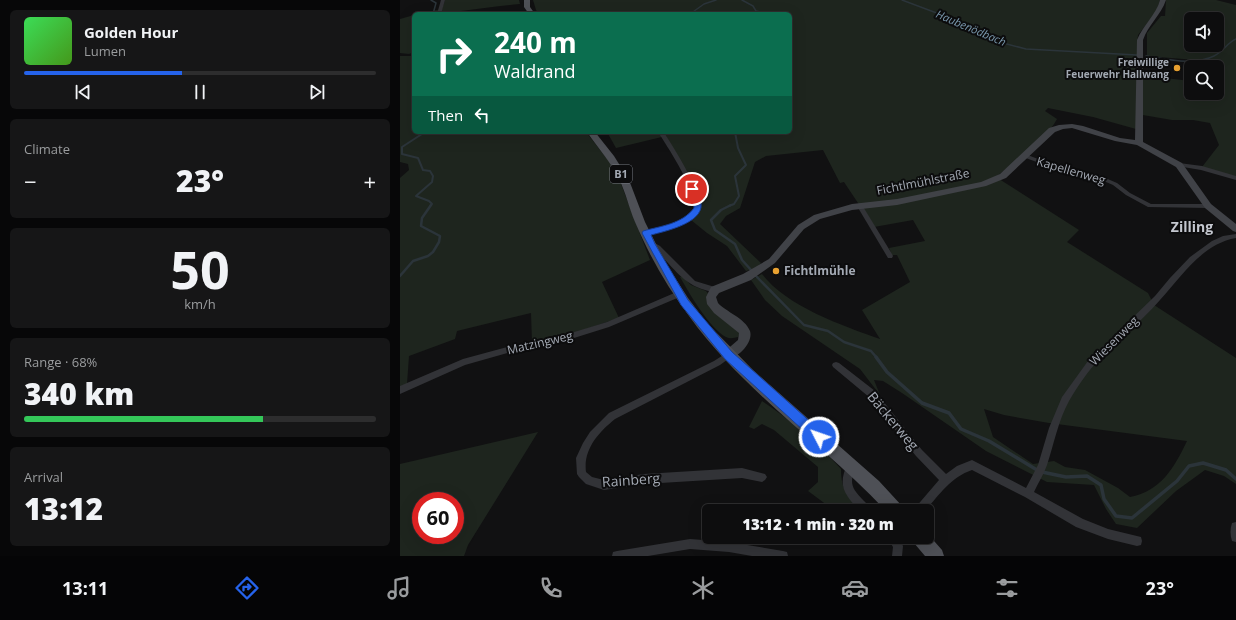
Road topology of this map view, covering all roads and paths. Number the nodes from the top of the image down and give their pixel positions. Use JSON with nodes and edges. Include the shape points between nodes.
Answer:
{"nodes":[{"id":1,"x":443,"y":0,"type":"edge"},
{"id":2,"x":526,"y":0,"type":"edge"},
{"id":3,"x":1163,"y":0,"type":"edge"},
{"id":4,"x":440,"y":12,"type":"edge"},
{"id":5,"x":531,"y":12,"type":"edge"},
{"id":6,"x":592,"y":134,"type":"edge"},
{"id":7,"x":663,"y":136,"type":"dead end"},
{"id":8,"x":1139,"y":143,"type":"junction"},
{"id":9,"x":1025,"y":156,"type":"junction"},
{"id":10,"x":1179,"y":165,"type":"junction"},
{"id":11,"x":1236,"y":178,"type":"edge"},
{"id":12,"x":860,"y":206,"type":"junction"},
{"id":13,"x":1208,"y":206,"type":"junction"},
{"id":14,"x":1236,"y":229,"type":"edge"},
{"id":15,"x":646,"y":233,"type":"junction"},
{"id":16,"x":1236,"y":236,"type":"edge"},
{"id":17,"x":650,"y":244,"type":"junction"},
{"id":18,"x":890,"y":256,"type":"dead end"},
{"id":19,"x":715,"y":290,"type":"junction"},
{"id":20,"x":679,"y":294,"type":"junction"},
{"id":21,"x":728,"y":356,"type":"junction"},
{"id":22,"x":836,"y":366,"type":"dead end"},
{"id":23,"x":400,"y":390,"type":"edge"},
{"id":24,"x":852,"y":465,"type":"junction"},
{"id":25,"x":762,"y":477,"type":"dead end"},
{"id":26,"x":946,"y":480,"type":"junction"},
{"id":27,"x":1028,"y":494,"type":"junction"},
{"id":28,"x":861,"y":504,"type":"edge"},
{"id":29,"x":891,"y":504,"type":"edge"},
{"id":30,"x":924,"y":504,"type":"edge"},
{"id":31,"x":1236,"y":527,"type":"edge"},
{"id":32,"x":1236,"y":537,"type":"edge"},
{"id":33,"x":1137,"y":540,"type":"dead end"},
{"id":34,"x":897,"y":544,"type":"edge"},
{"id":35,"x":926,"y":544,"type":"edge"},
{"id":36,"x":618,"y":556,"type":"edge"},
{"id":37,"x":783,"y":556,"type":"edge"},
{"id":38,"x":897,"y":556,"type":"edge"},
{"id":39,"x":936,"y":556,"type":"edge"}],
"edges":[{"from":1,"to":4,"type":"street"},
{"from":2,"to":5,"type":"main road"},
{"from":3,"to":8,"type":"street","via":[[1158,14],[1142,32],[1140,40]]},
{"from":6,"to":15,"type":"main road","number":"B1","via":[[622,175]]},
{"from":7,"to":15,"type":"street","via":[[686,177],[698,208],[682,222]]},
{"from":8,"to":9,"type":"street","name":"Fichtlmühlstraße","via":[[1128,143],[1069,125],[1052,130]]},
{"from":8,"to":10,"type":"street"},
{"from":9,"to":12,"type":"street","name":"Fichtlmühlstraße","via":[[1003,176],[982,184],[897,202]]},
{"from":9,"to":13,"type":"street","name":"Kapellenweg","via":[[1058,168],[1094,175],[1115,184],[1150,206]]},
{"from":10,"to":11,"type":"street","via":[[1202,168]]},
{"from":10,"to":13,"type":"street"},
{"from":12,"to":18,"type":"street"},
{"from":12,"to":19,"type":"street","name":"Fichtlmühlstraße","via":[[817,217],[794,234],[779,254],[759,270]]},
{"from":13,"to":14,"type":"street"},
{"from":15,"to":17,"type":"main road","number":"B1"},
{"from":16,"to":27,"type":"street","name":"Wiesenweg","via":[[1223,238],[1187,265],[1158,298],[1091,363],[1065,400],[1053,428],[1042,466]]},
{"from":17,"to":19,"type":"street","via":[[660,249],[692,283]]},
{"from":17,"to":20,"type":"main road","number":"B1"},
{"from":19,"to":21,"type":"street","via":[[712,296],[715,308],[746,332],[743,342]]},
{"from":20,"to":21,"type":"main road","number":"B1"},
{"from":20,"to":23,"type":"street","name":"Matzingweg","via":[[610,324],[558,340],[522,346],[463,362]]},
{"from":21,"to":24,"type":"main road","number":"B1"},
{"from":21,"to":25,"type":"street","name":"Rainberg","via":[[612,416],[600,426],[588,442],[580,459],[582,474],[589,481],[604,484],[742,473]]},
{"from":22,"to":26,"type":"street","name":"Bäckerweg","via":[[872,394],[919,453]]},
{"from":24,"to":28,"type":"street","via":[[847,473],[847,488]]},
{"from":24,"to":29,"type":"main road","number":"B1"},
{"from":26,"to":27,"type":"street","via":[[960,469],[972,465]]},
{"from":26,"to":30,"type":"street"},
{"from":27,"to":33,"type":"street","via":[[1080,523],[1108,534]]},
{"from":31,"to":32,"type":"street"},
{"from":34,"to":38,"type":"street"},
{"from":35,"to":39,"type":"main road"},
{"from":36,"to":37,"type":"street","via":[[690,544],[730,547]]}]}
